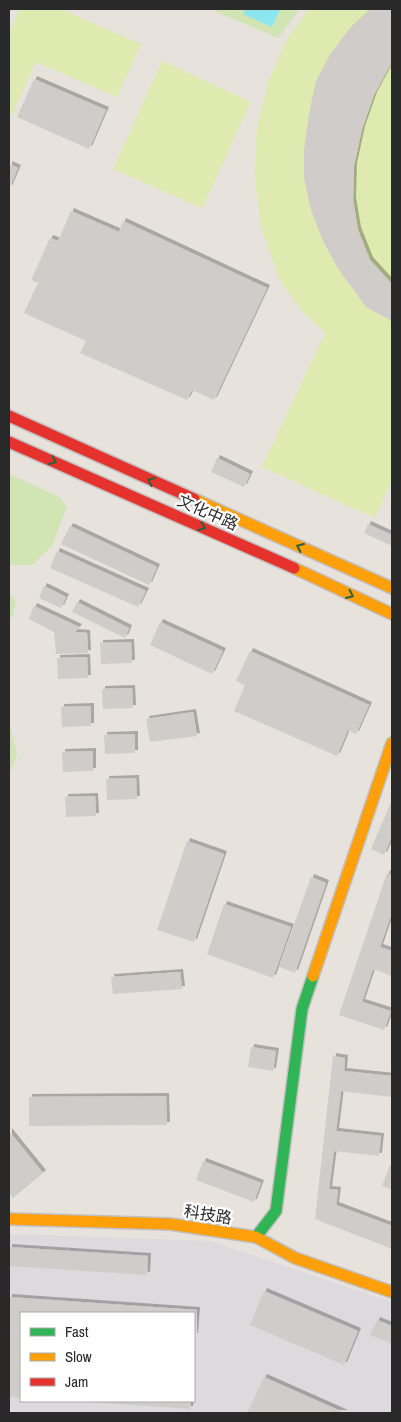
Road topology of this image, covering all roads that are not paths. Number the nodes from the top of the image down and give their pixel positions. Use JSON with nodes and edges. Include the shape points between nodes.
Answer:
{"nodes":[{"id":1,"x":9,"y":416,"type":"edge"},
{"id":2,"x":9,"y":442,"type":"edge"},
{"id":3,"x":392,"y":588,"type":"edge"},
{"id":4,"x":392,"y":614,"type":"edge"},
{"id":5,"x":392,"y":743,"type":"edge"},
{"id":6,"x":9,"y":1219,"type":"edge"},
{"id":7,"x":256,"y":1237,"type":"junction"},
{"id":8,"x":392,"y":1292,"type":"edge"}],
"edges":[{"from":3,"to":1,"type":"main road","name":"文化中路","one_way":true},
{"from":2,"to":4,"type":"main road","name":"文化中路","one_way":true},
{"from":5,"to":7,"type":"main road","via":[[302,1009],[276,1211]]},
{"from":6,"to":7,"type":"main road","name":"科技路","via":[[170,1224]]},
{"from":7,"to":8,"type":"main road","name":"科技路","via":[[295,1258]]}]}
